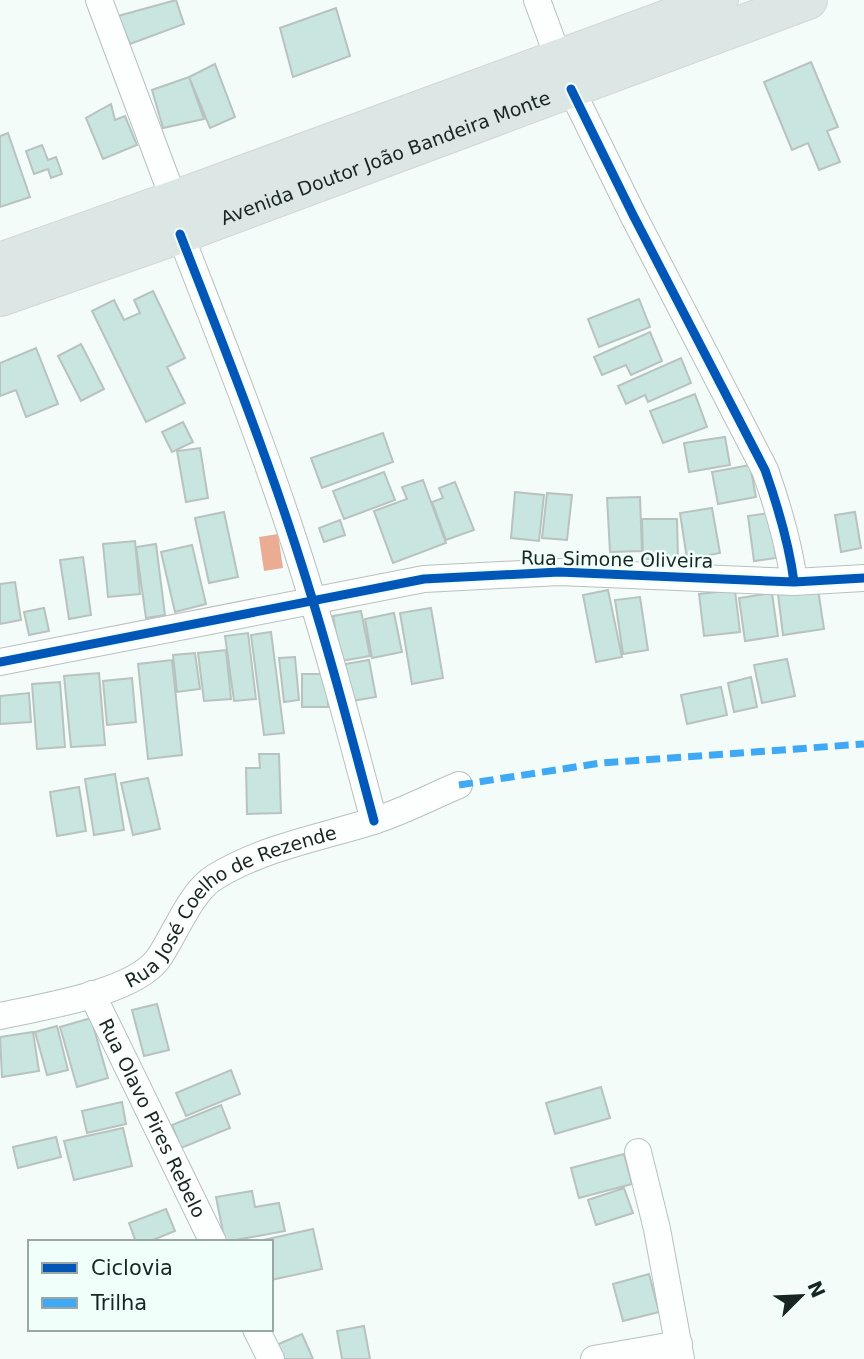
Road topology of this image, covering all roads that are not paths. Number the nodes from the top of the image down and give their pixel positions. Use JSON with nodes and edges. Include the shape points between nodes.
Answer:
{"nodes":[{"id":1,"x":99,"y":0,"type":"edge"},
{"id":2,"x":537,"y":0,"type":"edge"},
{"id":3,"x":719,"y":0,"type":"edge"},
{"id":4,"x":808,"y":0,"type":"edge"},
{"id":5,"x":565,"y":74,"type":"junction"},
{"id":6,"x":177,"y":217,"type":"junction"},
{"id":7,"x":0,"y":262,"type":"edge"},
{"id":8,"x":0,"y":297,"type":"edge"},
{"id":9,"x":864,"y":578,"type":"edge"},
{"id":10,"x":794,"y":582,"type":"junction"},
{"id":11,"x":313,"y":601,"type":"junction"},
{"id":12,"x":0,"y":662,"type":"edge"},
{"id":13,"x":459,"y":785,"type":"dead end"},
{"id":14,"x":374,"y":821,"type":"junction"},
{"id":15,"x":92,"y":994,"type":"junction"},
{"id":16,"x":0,"y":1016,"type":"edge"},
{"id":17,"x":638,"y":1152,"type":"dead end"},
{"id":18,"x":212,"y":1240,"type":"edge"},
{"id":19,"x":257,"y":1331,"type":"edge"},
{"id":20,"x":680,"y":1351,"type":"edge"},
{"id":21,"x":271,"y":1359,"type":"edge"},
{"id":22,"x":594,"y":1359,"type":"edge"}],
"edges":[{"from":1,"to":6,"type":"street"},
{"from":2,"to":5,"type":"street"},
{"from":3,"to":5,"type":"main road","name":"Avenida Doutor João Bandeira Monte"},
{"from":4,"to":5,"type":"main road","name":"Avenida Doutor João Bandeira Monte"},
{"from":5,"to":6,"type":"main road","name":"Avenida Doutor João Bandeira Monte"},
{"from":5,"to":10,"type":"street","via":[[765,470],[790,551]]},
{"from":6,"to":7,"type":"main road","name":"Avenida Doutor João Bandeira Monte"},
{"from":6,"to":8,"type":"main road","name":"Avenida Doutor João Bandeira Monte"},
{"from":6,"to":11,"type":"street","via":[[266,457]]},
{"from":9,"to":10,"type":"street","name":"Rua Simone Oliveira"},
{"from":10,"to":11,"type":"street","name":"Rua Simone Oliveira","via":[[559,572],[424,579]]},
{"from":11,"to":12,"type":"street","name":"Rua Simone Oliveira"},
{"from":11,"to":14,"type":"street"},
{"from":13,"to":14,"type":"street","name":"Rua José Coelho de Rezende"},
{"from":14,"to":15,"type":"street","name":"Rua José Coelho de Rezende","via":[[271,851],[211,879],[156,962],[135,980]]},
{"from":15,"to":16,"type":"street","name":"Rua José Coelho de Rezende"},
{"from":15,"to":18,"type":"street","name":"Rua Olavo Pires Rebelo"},
{"from":17,"to":20,"type":"street"},
{"from":19,"to":21,"type":"street"},
{"from":20,"to":22,"type":"street"}]}
